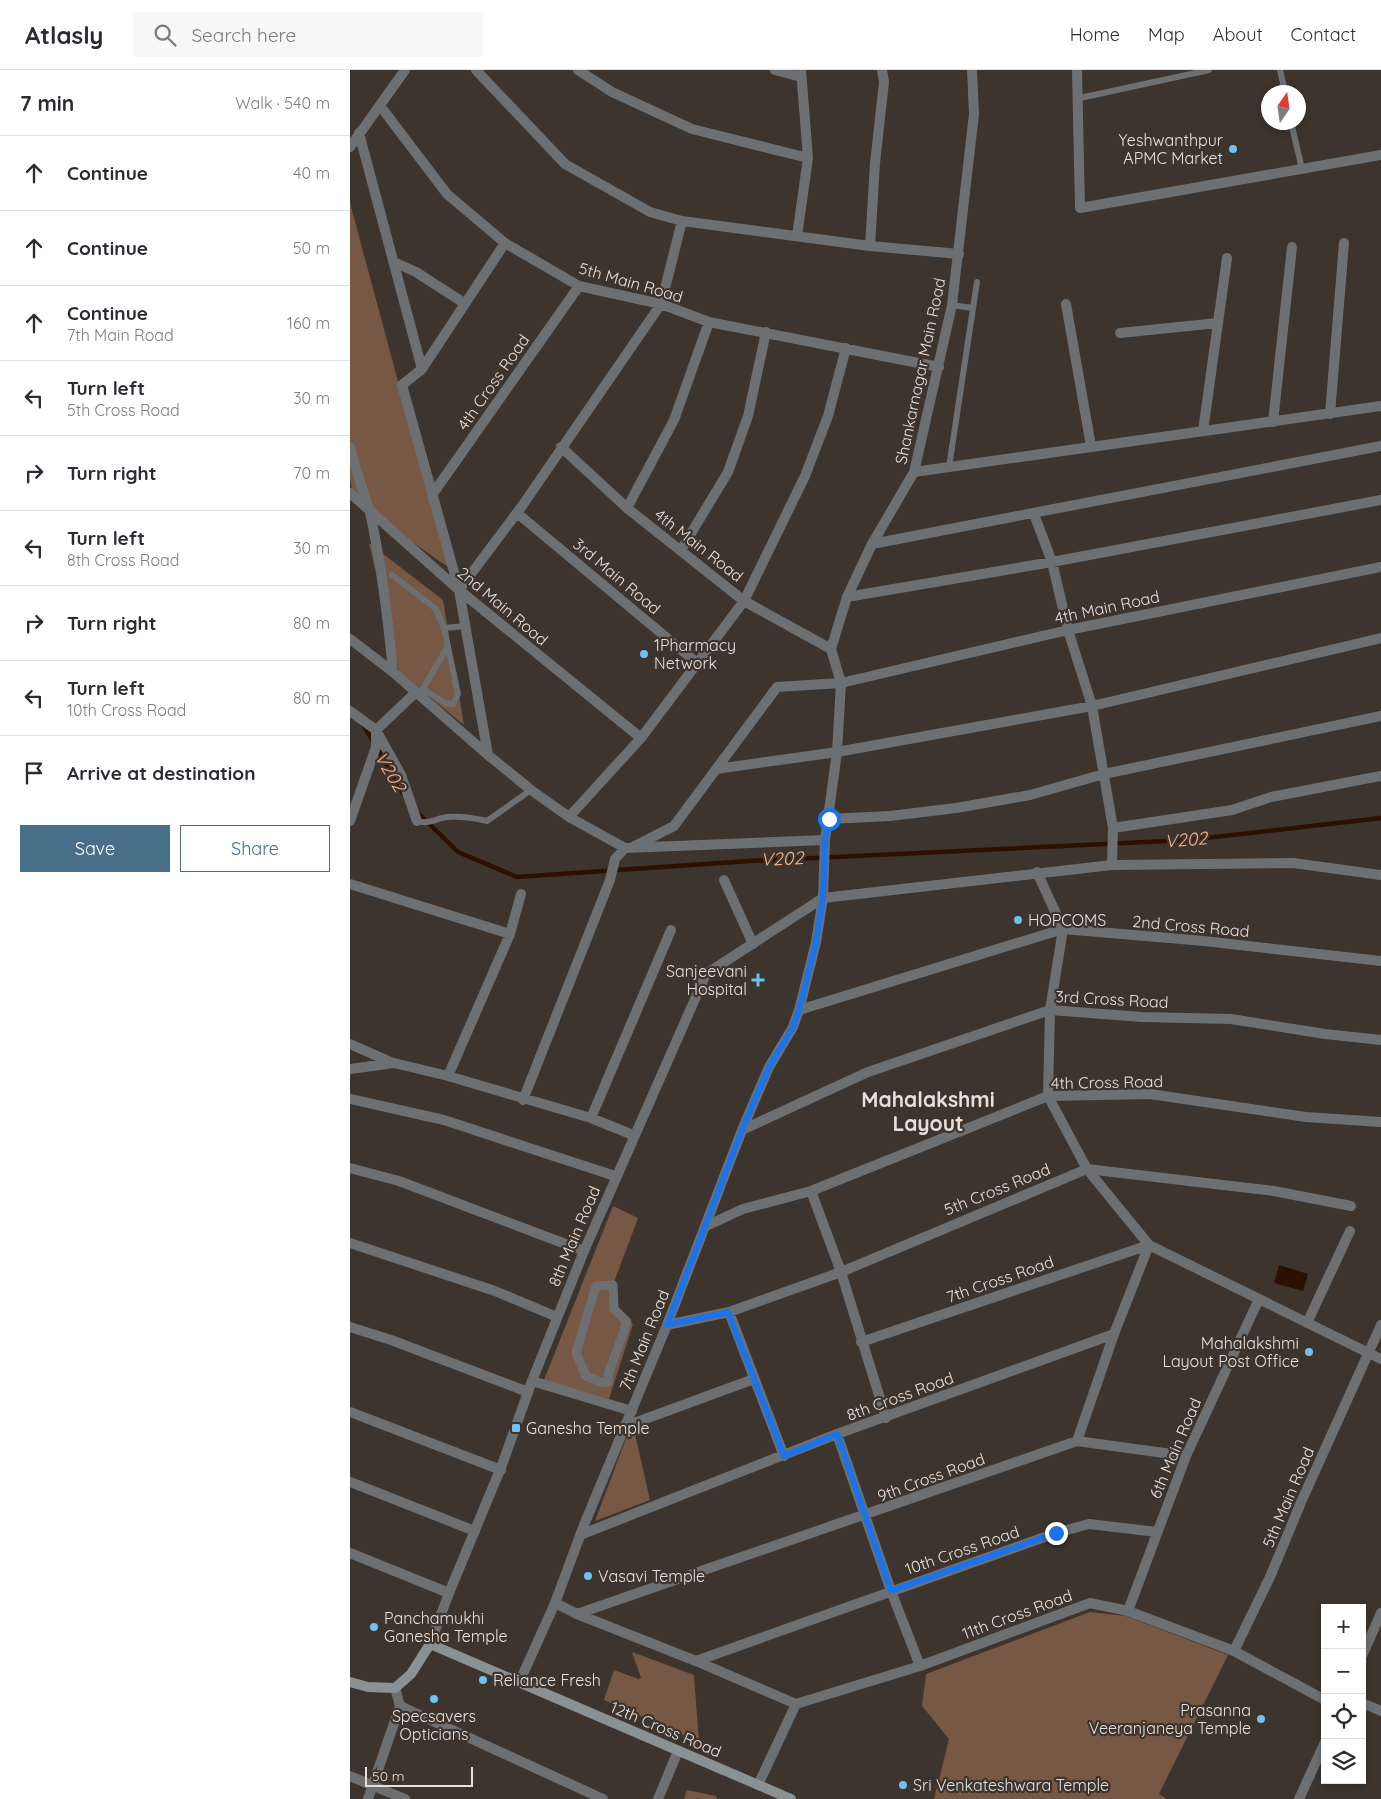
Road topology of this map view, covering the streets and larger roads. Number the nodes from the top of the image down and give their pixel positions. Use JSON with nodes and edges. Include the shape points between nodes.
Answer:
{"nodes":[{"id":1,"x":405,"y":70,"type":"edge"},
{"id":2,"x":476,"y":70,"type":"edge"},
{"id":3,"x":578,"y":70,"type":"edge"},
{"id":4,"x":775,"y":70,"type":"edge"},
{"id":5,"x":882,"y":70,"type":"edge"},
{"id":6,"x":972,"y":70,"type":"edge"},
{"id":7,"x":1078,"y":70,"type":"edge"},
{"id":8,"x":801,"y":74,"type":"edge"},
{"id":9,"x":381,"y":106,"type":"junction"},
{"id":10,"x":359,"y":133,"type":"junction"},
{"id":11,"x":350,"y":147,"type":"edge"},
{"id":12,"x":1381,"y":155,"type":"edge"},
{"id":13,"x":808,"y":158,"type":"junction"},
{"id":14,"x":682,"y":221,"type":"junction"},
{"id":15,"x":798,"y":236,"type":"junction"},
{"id":16,"x":505,"y":243,"type":"junction"},
{"id":17,"x":1344,"y":243,"type":"dead end"},
{"id":18,"x":870,"y":246,"type":"junction"},
{"id":19,"x":1292,"y":247,"type":"dead end"},
{"id":20,"x":959,"y":254,"type":"junction"},
{"id":21,"x":1227,"y":258,"type":"dead end"},
{"id":22,"x":396,"y":263,"type":"junction"},
{"id":23,"x":579,"y":286,"type":"junction"},
{"id":24,"x":464,"y":303,"type":"junction"},
{"id":25,"x":661,"y":304,"type":"junction"},
{"id":26,"x":1066,"y":304,"type":"dead end"},
{"id":27,"x":709,"y":322,"type":"junction"},
{"id":28,"x":1218,"y":323,"type":"junction"},
{"id":29,"x":766,"y":332,"type":"junction"},
{"id":30,"x":1120,"y":333,"type":"dead end"},
{"id":31,"x":846,"y":348,"type":"junction"},
{"id":32,"x":939,"y":367,"type":"junction"},
{"id":33,"x":422,"y":369,"type":"junction"},
{"id":34,"x":1381,"y":406,"type":"edge"},
{"id":35,"x":1330,"y":414,"type":"junction"},
{"id":36,"x":1273,"y":422,"type":"junction"},
{"id":37,"x":1203,"y":431,"type":"junction"},
{"id":38,"x":1091,"y":446,"type":"junction"},
{"id":39,"x":1381,"y":446,"type":"edge"},
{"id":40,"x":350,"y":447,"type":"edge"},
{"id":41,"x":561,"y":447,"type":"junction"},
{"id":42,"x":914,"y":472,"type":"junction"},
{"id":43,"x":350,"y":493,"type":"edge"},
{"id":44,"x":432,"y":495,"type":"junction"},
{"id":45,"x":1381,"y":500,"type":"edge"},
{"id":46,"x":627,"y":508,"type":"junction"},
{"id":47,"x":369,"y":511,"type":"junction"},
{"id":48,"x":518,"y":513,"type":"junction"},
{"id":49,"x":1034,"y":514,"type":"junction"},
{"id":50,"x":872,"y":544,"type":"junction"},
{"id":51,"x":681,"y":550,"type":"junction"},
{"id":52,"x":1052,"y":562,"type":"junction"},
{"id":53,"x":1381,"y":567,"type":"edge"},
{"id":54,"x":459,"y":590,"type":"junction"},
{"id":55,"x":847,"y":597,"type":"junction"},
{"id":56,"x":744,"y":601,"type":"junction"},
{"id":57,"x":1068,"y":630,"type":"junction"},
{"id":58,"x":1381,"y":638,"type":"edge"},
{"id":59,"x":350,"y":639,"type":"edge"},
{"id":60,"x":831,"y":649,"type":"junction"},
{"id":61,"x":697,"y":663,"type":"junction"},
{"id":62,"x":393,"y":672,"type":"junction"},
{"id":63,"x":841,"y":683,"type":"junction"},
{"id":64,"x":416,"y":692,"type":"junction"},
{"id":65,"x":1092,"y":706,"type":"junction"},
{"id":66,"x":350,"y":711,"type":"edge"},
{"id":67,"x":1381,"y":716,"type":"edge"},
{"id":68,"x":376,"y":730,"type":"junction"},
{"id":69,"x":641,"y":738,"type":"junction"},
{"id":70,"x":837,"y":752,"type":"junction"},
{"id":71,"x":488,"y":755,"type":"junction"},
{"id":72,"x":716,"y":768,"type":"junction"},
{"id":73,"x":1104,"y":774,"type":"junction"},
{"id":74,"x":1381,"y":776,"type":"edge"},
{"id":75,"x":569,"y":817,"type":"junction"},
{"id":76,"x":829,"y":819,"type":"junction"},
{"id":77,"x":350,"y":821,"type":"edge"},
{"id":78,"x":417,"y":821,"type":"road end"},
{"id":79,"x":1113,"y":828,"type":"junction"},
{"id":80,"x":825,"y":840,"type":"junction"},
{"id":81,"x":629,"y":848,"type":"junction"},
{"id":82,"x":1112,"y":865,"type":"junction"},
{"id":83,"x":1037,"y":872,"type":"junction"},
{"id":84,"x":1381,"y":875,"type":"edge"},
{"id":85,"x":724,"y":880,"type":"dead end"},
{"id":86,"x":350,"y":884,"type":"edge"},
{"id":87,"x":521,"y":894,"type":"dead end"},
{"id":88,"x":823,"y":898,"type":"junction"},
{"id":89,"x":1063,"y":929,"type":"junction"},
{"id":90,"x":671,"y":930,"type":"dead end"},
{"id":91,"x":510,"y":934,"type":"junction"},
{"id":92,"x":753,"y":944,"type":"junction"},
{"id":93,"x":1381,"y":961,"type":"edge"},
{"id":94,"x":799,"y":1010,"type":"junction"},
{"id":95,"x":1050,"y":1010,"type":"junction"},
{"id":96,"x":1381,"y":1040,"type":"edge"},
{"id":97,"x":350,"y":1044,"type":"edge"},
{"id":98,"x":394,"y":1063,"type":"junction"},
{"id":99,"x":350,"y":1069,"type":"edge"},
{"id":100,"x":448,"y":1076,"type":"junction"},
{"id":101,"x":1048,"y":1096,"type":"junction"},
{"id":102,"x":350,"y":1099,"type":"edge"},
{"id":103,"x":523,"y":1100,"type":"junction"},
{"id":104,"x":591,"y":1118,"type":"junction"},
{"id":105,"x":1381,"y":1122,"type":"edge"},
{"id":106,"x":742,"y":1130,"type":"junction"},
{"id":107,"x":633,"y":1135,"type":"junction"},
{"id":108,"x":350,"y":1168,"type":"edge"},
{"id":109,"x":1087,"y":1169,"type":"junction"},
{"id":110,"x":615,"y":1176,"type":"junction"},
{"id":111,"x":811,"y":1190,"type":"junction"},
{"id":112,"x":1351,"y":1206,"type":"dead end"},
{"id":113,"x":706,"y":1226,"type":"junction"},
{"id":114,"x":1350,"y":1231,"type":"dead end"},
{"id":115,"x":350,"y":1243,"type":"edge"},
{"id":116,"x":1149,"y":1245,"type":"junction"},
{"id":117,"x":584,"y":1251,"type":"junction"},
{"id":118,"x":841,"y":1272,"type":"junction"},
{"id":119,"x":1259,"y":1299,"type":"junction"},
{"id":120,"x":728,"y":1312,"type":"junction"},
{"id":121,"x":557,"y":1317,"type":"junction"},
{"id":122,"x":1307,"y":1323,"type":"junction"},
{"id":123,"x":667,"y":1325,"type":"junction"},
{"id":124,"x":1381,"y":1325,"type":"edge"},
{"id":125,"x":350,"y":1327,"type":"edge"},
{"id":126,"x":1114,"y":1334,"type":"junction"},
{"id":127,"x":861,"y":1342,"type":"junction"},
{"id":128,"x":1369,"y":1353,"type":"junction"},
{"id":129,"x":1381,"y":1359,"type":"edge"},
{"id":130,"x":609,"y":1372,"type":"joint"},
{"id":131,"x":754,"y":1379,"type":"junction"},
{"id":132,"x":532,"y":1380,"type":"junction"},
{"id":133,"x":528,"y":1392,"type":"junction"},
{"id":134,"x":632,"y":1411,"type":"junction"},
{"id":135,"x":350,"y":1412,"type":"edge"},
{"id":136,"x":886,"y":1418,"type":"junction"},
{"id":137,"x":626,"y":1426,"type":"junction"},
{"id":138,"x":837,"y":1434,"type":"junction"},
{"id":139,"x":1076,"y":1441,"type":"junction"},
{"id":140,"x":784,"y":1456,"type":"junction"},
{"id":141,"x":1186,"y":1456,"type":"junction"},
{"id":142,"x":501,"y":1470,"type":"junction"},
{"id":143,"x":350,"y":1482,"type":"edge"},
{"id":144,"x":866,"y":1516,"type":"junction"},
{"id":145,"x":475,"y":1531,"type":"junction"},
{"id":146,"x":1158,"y":1532,"type":"junction"},
{"id":147,"x":580,"y":1535,"type":"junction"},
{"id":148,"x":350,"y":1553,"type":"edge"},
{"id":149,"x":891,"y":1591,"type":"junction"},
{"id":150,"x":449,"y":1593,"type":"junction"},
{"id":151,"x":555,"y":1603,"type":"junction"},
{"id":152,"x":1128,"y":1611,"type":"junction"},
{"id":153,"x":1381,"y":1613,"type":"edge"},
{"id":154,"x":577,"y":1614,"type":"junction"},
{"id":155,"x":430,"y":1644,"type":"junction"},
{"id":156,"x":1365,"y":1649,"type":"edge"},
{"id":157,"x":1234,"y":1652,"type":"junction"},
{"id":158,"x":696,"y":1661,"type":"junction"},
{"id":159,"x":920,"y":1666,"type":"junction"},
{"id":160,"x":350,"y":1682,"type":"edge"},
{"id":161,"x":519,"y":1683,"type":"junction"},
{"id":162,"x":395,"y":1688,"type":"junction"},
{"id":163,"x":1321,"y":1698,"type":"edge"},
{"id":164,"x":796,"y":1704,"type":"junction"},
{"id":165,"x":1366,"y":1705,"type":"edge"},
{"id":166,"x":400,"y":1706,"type":"junction"},
{"id":167,"x":1381,"y":1711,"type":"edge"},
{"id":168,"x":678,"y":1751,"type":"junction"},
{"id":169,"x":1321,"y":1751,"type":"edge"},
{"id":170,"x":350,"y":1776,"type":"edge"},
{"id":171,"x":758,"y":1785,"type":"junction"},
{"id":172,"x":374,"y":1786,"type":"junction"},
{"id":173,"x":368,"y":1799,"type":"edge"},
{"id":174,"x":405,"y":1799,"type":"edge"},
{"id":175,"x":603,"y":1799,"type":"edge"},
{"id":176,"x":658,"y":1799,"type":"edge"},
{"id":177,"x":791,"y":1799,"type":"edge"},
{"id":178,"x":1299,"y":1799,"type":"edge"}],
"edges":[{"from":1,"to":9,"type":"street"},
{"from":2,"to":14,"type":"street","via":[[565,164],[650,212]]},
{"from":3,"to":13,"type":"street","via":[[612,92],[692,129]]},
{"from":4,"to":8,"type":"street"},
{"from":5,"to":18,"type":"street","via":[[884,82],[874,163]]},
{"from":6,"to":20,"type":"street","name":"Shankarnagar Main Road","via":[[974,114]]},
{"from":7,"to":12,"type":"street","via":[[1080,208]]},
{"from":8,"to":13,"type":"street"},
{"from":9,"to":10,"type":"street"},
{"from":9,"to":16,"type":"street","name":"5th Main Road","via":[[448,194]]},
{"from":10,"to":11,"type":"street"},
{"from":10,"to":22,"type":"street"},
{"from":13,"to":15,"type":"street"},
{"from":14,"to":15,"type":"street"},
{"from":14,"to":25,"type":"street"},
{"from":15,"to":18,"type":"street"},
{"from":16,"to":23,"type":"street","name":"5th Main Road"},
{"from":16,"to":24,"type":"street"},
{"from":17,"to":35,"type":"street"},
{"from":18,"to":20,"type":"street"},
{"from":19,"to":36,"type":"street"},
{"from":20,"to":32,"type":"street","name":"Shankarnagar Main Road"},
{"from":21,"to":28,"type":"street"},
{"from":22,"to":24,"type":"street"},
{"from":22,"to":33,"type":"street"},
{"from":23,"to":25,"type":"street","name":"5th Main Road"},
{"from":23,"to":44,"type":"street","name":"4th Cross Road"},
{"from":24,"to":33,"type":"street"},
{"from":25,"to":27,"type":"street","name":"5th Main Road"},
{"from":25,"to":41,"type":"street"},
{"from":26,"to":38,"type":"street"},
{"from":27,"to":29,"type":"street","name":"5th Main Road"},
{"from":27,"to":46,"type":"street","via":[[674,420]]},
{"from":28,"to":30,"type":"street"},
{"from":28,"to":37,"type":"street"},
{"from":29,"to":31,"type":"street","name":"5th Main Road"},
{"from":29,"to":51,"type":"street","via":[[748,416],[728,472]]},
{"from":31,"to":32,"type":"street","name":"5th Main Road"},
{"from":31,"to":56,"type":"street","via":[[828,416],[805,476]]},
{"from":32,"to":42,"type":"street","name":"Shankarnagar Main Road"},
{"from":33,"to":44,"type":"street","via":[[402,385]]},
{"from":34,"to":35,"type":"street"},
{"from":35,"to":36,"type":"street"},
{"from":36,"to":37,"type":"street"},
{"from":37,"to":38,"type":"street"},
{"from":38,"to":42,"type":"street"},
{"from":39,"to":49,"type":"street"},
{"from":40,"to":47,"type":"street"},
{"from":41,"to":46,"type":"street","name":"4th Main Road"},
{"from":41,"to":48,"type":"street"},
{"from":42,"to":50,"type":"street","name":"Shankarnagar Main Road"},
{"from":43,"to":47,"type":"street","name":"2nd Main Road"},
{"from":44,"to":54,"type":"street"},
{"from":45,"to":52,"type":"street"},
{"from":46,"to":51,"type":"street","name":"4th Main Road"},
{"from":47,"to":54,"type":"street","name":"2nd Main Road"},
{"from":47,"to":62,"type":"street","via":[[385,590]]},
{"from":48,"to":54,"type":"street"},
{"from":48,"to":61,"type":"street","name":"3rd Main Road"},
{"from":49,"to":50,"type":"street"},
{"from":49,"to":52,"type":"street"},
{"from":50,"to":55,"type":"street","name":"Shankarnagar Main Road"},
{"from":51,"to":56,"type":"street","name":"4th Main Road"},
{"from":52,"to":55,"type":"street"},
{"from":52,"to":57,"type":"street"},
{"from":53,"to":57,"type":"street","name":"4th Main Road"},
{"from":54,"to":69,"type":"street","name":"2nd Main Road"},
{"from":54,"to":71,"type":"street"},
{"from":55,"to":60,"type":"street","name":"Shankarnagar Main Road"},
{"from":56,"to":60,"type":"street","name":"4th Main Road"},
{"from":56,"to":61,"type":"street"},
{"from":57,"to":63,"type":"street","name":"4th Main Road"},
{"from":57,"to":65,"type":"street"},
{"from":58,"to":65,"type":"street"},
{"from":59,"to":62,"type":"street"},
{"from":60,"to":63,"type":"street"},
{"from":61,"to":69,"type":"street"},
{"from":62,"to":64,"type":"street"},
{"from":63,"to":70,"type":"street"},
{"from":63,"to":72,"type":"street","name":"4th Main Road","via":[[777,687]]},
{"from":64,"to":68,"type":"street"},
{"from":64,"to":71,"type":"street"},
{"from":65,"to":70,"type":"street"},
{"from":65,"to":73,"type":"street"},
{"from":66,"to":68,"type":"street"},
{"from":67,"to":73,"type":"street"},
{"from":68,"to":77,"type":"street","via":[[376,747]]},
{"from":68,"to":78,"type":"street","via":[[401,775]]},
{"from":69,"to":75,"type":"street"},
{"from":70,"to":72,"type":"street"},
{"from":70,"to":76,"type":"street"},
{"from":71,"to":75,"type":"street"},
{"from":72,"to":81,"type":"street","name":"4th Main Road","via":[[674,826]]},
{"from":73,"to":76,"type":"street","via":[[1030,795],[965,807]]},
{"from":73,"to":79,"type":"street"},
{"from":74,"to":79,"type":"street","via":[[1271,797],[1232,810]]},
{"from":75,"to":81,"type":"street"},
{"from":76,"to":80,"type":"street"},
{"from":79,"to":82,"type":"street"},
{"from":80,"to":81,"type":"street"},
{"from":80,"to":88,"type":"street"},
{"from":81,"to":103,"type":"street","via":[[615,859],[610,880]]},
{"from":82,"to":83,"type":"street"},
{"from":82,"to":84,"type":"street","via":[[1293,863]]},
{"from":83,"to":88,"type":"street"},
{"from":83,"to":89,"type":"street"},
{"from":85,"to":92,"type":"street"},
{"from":86,"to":91,"type":"street"},
{"from":87,"to":91,"type":"street"},
{"from":88,"to":92,"type":"street","name":"8th Main Road"},
{"from":88,"to":94,"type":"street","name":"7th Main Road"},
{"from":89,"to":93,"type":"street","name":"2nd Cross Road"},
{"from":89,"to":94,"type":"street","name":"2nd Cross Road"},
{"from":89,"to":95,"type":"street"},
{"from":90,"to":104,"type":"street"},
{"from":91,"to":100,"type":"street"},
{"from":92,"to":107,"type":"street","name":"8th Main Road","via":[[706,974]]},
{"from":94,"to":106,"type":"street","name":"7th Main Road","via":[[793,1027],[769,1067]]},
{"from":95,"to":96,"type":"street","name":"3rd Cross Road","via":[[1231,1019]]},
{"from":95,"to":101,"type":"street"},
{"from":95,"to":106,"type":"street","name":"3rd Cross Road","via":[[868,1072]]},
{"from":97,"to":98,"type":"street"},
{"from":98,"to":99,"type":"street"},
{"from":98,"to":100,"type":"street"},
{"from":100,"to":103,"type":"street"},
{"from":101,"to":105,"type":"street","name":"4th Cross Road","via":[[1150,1094],[1306,1117]]},
{"from":101,"to":109,"type":"street"},
{"from":101,"to":111,"type":"street","name":"4th Cross Road"},
{"from":102,"to":110,"type":"street","via":[[444,1120]]},
{"from":103,"to":104,"type":"street"},
{"from":104,"to":107,"type":"street"},
{"from":106,"to":113,"type":"street","name":"7th Main Road"},
{"from":107,"to":110,"type":"street","name":"8th Main Road"},
{"from":108,"to":117,"type":"street","via":[[399,1181]]},
{"from":109,"to":112,"type":"street","name":"5th Cross Road","via":[[1274,1191]]},
{"from":109,"to":116,"type":"street"},
{"from":109,"to":118,"type":"street","name":"5th Cross Road"},
{"from":110,"to":117,"type":"street","name":"8th Main Road"},
{"from":111,"to":113,"type":"street","name":"4th Cross Road","via":[[743,1209]]},
{"from":111,"to":118,"type":"street"},
{"from":113,"to":123,"type":"street","name":"7th Main Road"},
{"from":114,"to":122,"type":"street"},
{"from":115,"to":121,"type":"street","via":[[495,1291]]},
{"from":116,"to":119,"type":"street"},
{"from":116,"to":126,"type":"street"},
{"from":116,"to":127,"type":"street","name":"7th Cross Road"},
{"from":117,"to":121,"type":"street","name":"8th Main Road"},
{"from":118,"to":120,"type":"street","name":"5th Cross Road"},
{"from":118,"to":127,"type":"street"},
{"from":119,"to":122,"type":"street"},
{"from":119,"to":141,"type":"street","name":"6th Main Road"},
{"from":120,"to":123,"type":"street","name":"5th Cross Road"},
{"from":120,"to":131,"type":"street"},
{"from":121,"to":132,"type":"street","name":"8th Main Road"},
{"from":122,"to":128,"type":"street"},
{"from":123,"to":134,"type":"street","name":"7th Main Road"},
{"from":124,"to":128,"type":"street","name":"5th Main Road"},
{"from":125,"to":133,"type":"street"},
{"from":126,"to":136,"type":"street","name":"8th Cross Road"},
{"from":126,"to":139,"type":"street"},
{"from":127,"to":136,"type":"street"},
{"from":128,"to":129,"type":"street"},
{"from":128,"to":157,"type":"street","name":"5th Main Road"},
{"from":130,"to":130,"type":"street","via":[[608,1382],[586,1376],[576,1353],[596,1286],[613,1284],[614,1309],[627,1322]]},
{"from":131,"to":137,"type":"street"},
{"from":131,"to":140,"type":"street"},
{"from":132,"to":133,"type":"street","name":"8th Main Road"},
{"from":132,"to":134,"type":"street"},
{"from":133,"to":142,"type":"street","name":"8th Main Road"},
{"from":134,"to":137,"type":"street","name":"7th Main Road"},
{"from":135,"to":142,"type":"street"},
{"from":136,"to":138,"type":"street","name":"8th Cross Road"},
{"from":137,"to":147,"type":"street","name":"7th Main Road"},
{"from":138,"to":140,"type":"street","name":"8th Cross Road"},
{"from":138,"to":144,"type":"street"},
{"from":139,"to":141,"type":"street","name":"9th Cross Road"},
{"from":139,"to":144,"type":"street","name":"9th Cross Road"},
{"from":140,"to":147,"type":"street","name":"8th Cross Road"},
{"from":141,"to":146,"type":"street","name":"6th Main Road"},
{"from":142,"to":145,"type":"street","name":"8th Main Road"},
{"from":143,"to":145,"type":"street"},
{"from":144,"to":149,"type":"street"},
{"from":144,"to":154,"type":"street","name":"9th Cross Road"},
{"from":145,"to":150,"type":"street","name":"8th Main Road"},
{"from":146,"to":149,"type":"street","name":"10th Cross Road","via":[[1089,1524]]},
{"from":146,"to":152,"type":"street","name":"6th Main Road"},
{"from":147,"to":151,"type":"street","name":"7th Main Road"},
{"from":148,"to":150,"type":"street"},
{"from":149,"to":158,"type":"street","name":"10th Cross Road"},
{"from":149,"to":159,"type":"street"},
{"from":150,"to":155,"type":"street","name":"8th Main Road"},
{"from":151,"to":154,"type":"street"},
{"from":151,"to":161,"type":"street","name":"7th Main Road"},
{"from":152,"to":157,"type":"street","name":"11th Cross Road"},
{"from":152,"to":159,"type":"street","name":"11th Cross Road","via":[[1090,1603]]},
{"from":153,"to":156,"type":"street"},
{"from":154,"to":158,"type":"street"},
{"from":155,"to":161,"type":"main road","name":"12th Cross Road"},
{"from":155,"to":162,"type":"main road","via":[[412,1674]]},
{"from":157,"to":163,"type":"street","name":"11th Cross Road"},
{"from":158,"to":164,"type":"street"},
{"from":159,"to":164,"type":"street","name":"11th Cross Road"},
{"from":160,"to":162,"type":"main road","via":[[368,1687]]},
{"from":161,"to":168,"type":"main road","name":"12th Cross Road"},
{"from":162,"to":166,"type":"street"},
{"from":164,"to":171,"type":"street"},
{"from":165,"to":167,"type":"street"},
{"from":166,"to":172,"type":"street"},
{"from":166,"to":175,"type":"street"},
{"from":168,"to":171,"type":"main road","name":"12th Cross Road"},
{"from":168,"to":176,"type":"street"},
{"from":169,"to":178,"type":"street"},
{"from":170,"to":172,"type":"street"},
{"from":171,"to":177,"type":"main road","name":"12th Cross Road"},
{"from":172,"to":173,"type":"street"},
{"from":172,"to":174,"type":"street"}]}
